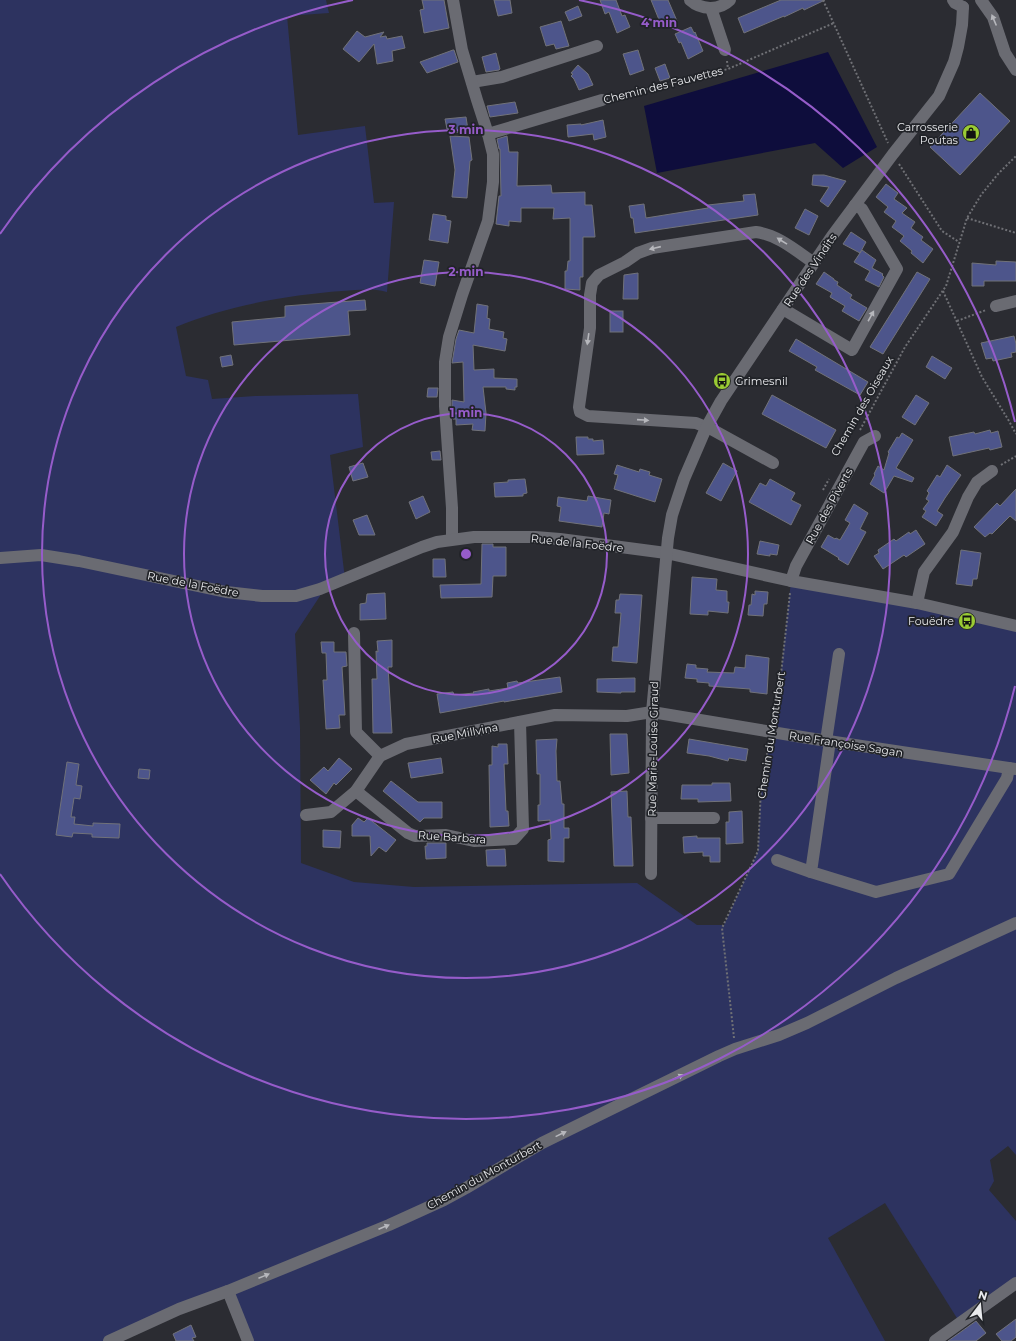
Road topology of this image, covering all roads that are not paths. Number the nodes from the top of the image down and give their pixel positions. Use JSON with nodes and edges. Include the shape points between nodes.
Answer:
{"nodes":[{"id":1,"x":452,"y":0,"type":"edge"},
{"id":2,"x":690,"y":0,"type":"edge"},
{"id":3,"x":730,"y":0,"type":"edge"},
{"id":4,"x":975,"y":0,"type":"edge"},
{"id":5,"x":981,"y":0,"type":"edge"},
{"id":6,"x":958,"y":3,"type":"edge"},
{"id":7,"x":711,"y":8,"type":"junction"},
{"id":8,"x":597,"y":46,"type":"dead end"},
{"id":9,"x":725,"y":50,"type":"dead end"},
{"id":10,"x":1016,"y":70,"type":"edge"},
{"id":11,"x":472,"y":82,"type":"junction"},
{"id":12,"x":602,"y":100,"type":"road end"},
{"id":13,"x":488,"y":134,"type":"junction"},
{"id":14,"x":855,"y":205,"type":"junction"},
{"id":15,"x":814,"y":263,"type":"junction"},
{"id":16,"x":1016,"y":302,"type":"edge"},
{"id":17,"x":996,"y":306,"type":"road end"},
{"id":18,"x":783,"y":309,"type":"junction"},
{"id":19,"x":706,"y":428,"type":"junction"},
{"id":20,"x":875,"y":436,"type":"dead end"},
{"id":21,"x":773,"y":463,"type":"dead end"},
{"id":22,"x":992,"y":471,"type":"road end"},
{"id":23,"x":452,"y":539,"type":"junction"},
{"id":24,"x":666,"y":553,"type":"junction"},
{"id":25,"x":0,"y":558,"type":"edge"},
{"id":26,"x":791,"y":581,"type":"junction"},
{"id":27,"x":917,"y":603,"type":"junction"},
{"id":28,"x":1016,"y":626,"type":"edge"},
{"id":29,"x":354,"y":633,"type":"dead end"},
{"id":30,"x":839,"y":654,"type":"dead end"},
{"id":31,"x":652,"y":712,"type":"junction"},
{"id":32,"x":520,"y":722,"type":"junction"},
{"id":33,"x":828,"y":741,"type":"junction"},
{"id":34,"x":380,"y":756,"type":"junction"},
{"id":35,"x":1013,"y":768,"type":"edge"},
{"id":36,"x":356,"y":791,"type":"junction"},
{"id":37,"x":306,"y":815,"type":"dead end"},
{"id":38,"x":651,"y":818,"type":"junction"},
{"id":39,"x":714,"y":818,"type":"dead end"},
{"id":40,"x":777,"y":860,"type":"dead end"},
{"id":41,"x":811,"y":872,"type":"junction"},
{"id":42,"x":651,"y":874,"type":"dead end"},
{"id":43,"x":1016,"y":923,"type":"edge"},
{"id":44,"x":1014,"y":1284,"type":"edge"},
{"id":45,"x":228,"y":1291,"type":"junction"},
{"id":46,"x":109,"y":1341,"type":"edge"},
{"id":47,"x":248,"y":1341,"type":"edge"},
{"id":48,"x":935,"y":1341,"type":"edge"}],
"edges":[{"from":1,"to":11,"type":"street","via":[[462,50]]},
{"from":2,"to":7,"type":"street","via":[[696,5]]},
{"from":3,"to":7,"type":"street","via":[[724,5]]},
{"from":4,"to":6,"type":"street","via":[[971,6]]},
{"from":10,"to":5,"type":"street","one_way":true,"via":[[1005,53],[993,17]]},
{"from":6,"to":14,"type":"street","name":"Rue des Vindits","via":[[962,25],[958,47],[939,96]]},
{"from":7,"to":9,"type":"street"},
{"from":8,"to":11,"type":"street","via":[[502,77]]},
{"from":11,"to":13,"type":"street"},
{"from":12,"to":13,"type":"street","name":"Chemin des Fauvettes"},
{"from":13,"to":23,"type":"street","via":[[493,154],[493,182],[488,221],[462,295],[445,362]]},
{"from":14,"to":15,"type":"street","name":"Rue des Vindits"},
{"from":18,"to":14,"type":"street","one_way":true,"via":[[852,350],[897,269],[862,209]]},
{"from":15,"to":18,"type":"street","name":"Rue des Vindits"},
{"from":15,"to":19,"type":"street","one_way":true,"via":[[778,238],[756,232],[652,248],[638,253],[595,278],[590,295],[590,328],[580,412],[588,416],[696,423]]},
{"from":16,"to":17,"type":"street"},
{"from":18,"to":19,"type":"street","name":"Rue des Vindits"},
{"from":19,"to":21,"type":"street"},
{"from":19,"to":24,"type":"street","name":"Rue des Vindits","via":[[672,515]]},
{"from":20,"to":26,"type":"street","name":"Rue des Piverts","via":[[864,442],[796,566]]},
{"from":22,"to":27,"type":"street","via":[[977,482],[953,532],[924,572]]},
{"from":23,"to":24,"type":"street","name":"Rue de la Foëdre","via":[[535,537]]},
{"from":23,"to":25,"type":"street","name":"Rue de la Foëdre","via":[[422,547],[320,589],[296,596],[226,592],[41,555]]},
{"from":24,"to":26,"type":"street","name":"Rue de la Foëdre"},
{"from":24,"to":31,"type":"street","name":"Rue Marie-Louise Giraud"},
{"from":26,"to":27,"type":"street","name":"Rue de la Foëdre"},
{"from":27,"to":28,"type":"street","name":"Rue de la Foëdre"},
{"from":29,"to":34,"type":"street","via":[[356,732]]},
{"from":30,"to":33,"type":"street"},
{"from":31,"to":32,"type":"street","name":"Rue Millvina","via":[[627,716],[555,716]]},
{"from":31,"to":33,"type":"street","name":"Rue Françoise Sagan"},
{"from":31,"to":38,"type":"street","name":"Rue Marie-Louise Giraud"},
{"from":32,"to":34,"type":"street","name":"Rue Millvina","via":[[406,744]]},
{"from":32,"to":36,"type":"street","name":"Rue Barbara","via":[[523,829],[514,839],[474,841],[446,836],[415,836]]},
{"from":33,"to":35,"type":"street","name":"Rue Françoise Sagan"},
{"from":33,"to":41,"type":"street"},
{"from":34,"to":36,"type":"street"},
{"from":35,"to":41,"type":"street","via":[[949,874],[876,892]]},
{"from":36,"to":37,"type":"street","via":[[331,812]]},
{"from":38,"to":39,"type":"street"},
{"from":38,"to":42,"type":"street","name":"Rue Marie-Louise Giraud"},
{"from":40,"to":41,"type":"street"},
{"from":45,"to":43,"type":"street","name":"Chemin du Monturbert","one_way":true,"via":[[444,1200],[542,1143],[735,1049],[807,1024],[896,978]]},
{"from":44,"to":48,"type":"street"},
{"from":45,"to":46,"type":"street","name":"Chemin du Monturbert","via":[[179,1309]]},
{"from":45,"to":47,"type":"street"}]}
